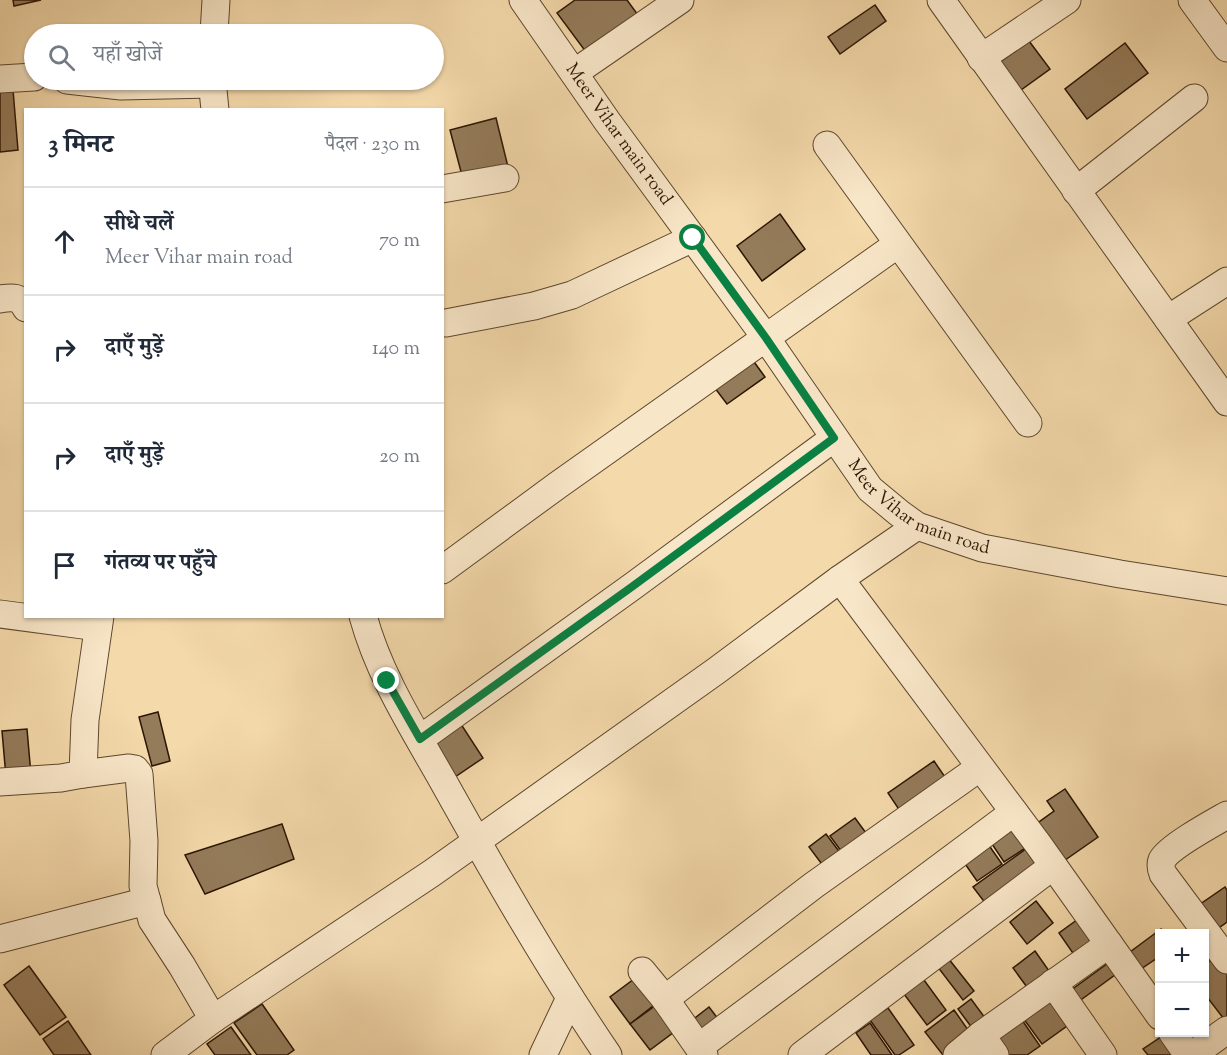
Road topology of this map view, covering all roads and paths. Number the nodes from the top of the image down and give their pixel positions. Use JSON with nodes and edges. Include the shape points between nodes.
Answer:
{"nodes":[{"id":1,"x":216,"y":0,"type":"edge"},
{"id":2,"x":523,"y":0,"type":"edge"},
{"id":3,"x":680,"y":0,"type":"edge"},
{"id":4,"x":940,"y":0,"type":"edge"},
{"id":5,"x":1067,"y":0,"type":"edge"},
{"id":6,"x":1192,"y":0,"type":"edge"},
{"id":7,"x":215,"y":24,"type":"edge"},
{"id":8,"x":1227,"y":48,"type":"edge"},
{"id":9,"x":981,"y":58,"type":"junction"},
{"id":10,"x":574,"y":73,"type":"junction"},
{"id":11,"x":24,"y":78,"type":"edge"},
{"id":12,"x":0,"y":79,"type":"edge"},
{"id":13,"x":195,"y":90,"type":"edge"},
{"id":14,"x":213,"y":91,"type":"edge"},
{"id":15,"x":1194,"y":98,"type":"dead end"},
{"id":16,"x":826,"y":145,"type":"dead end"},
{"id":17,"x":505,"y":178,"type":"dead end"},
{"id":18,"x":444,"y":189,"type":"edge"},
{"id":19,"x":1076,"y":191,"type":"junction"},
{"id":20,"x":693,"y":238,"type":"junction"},
{"id":21,"x":898,"y":244,"type":"junction"},
{"id":22,"x":1227,"y":280,"type":"edge"},
{"id":23,"x":0,"y":299,"type":"edge"},
{"id":24,"x":24,"y":305,"type":"edge"},
{"id":25,"x":1168,"y":319,"type":"junction"},
{"id":26,"x":446,"y":323,"type":"dead end"},
{"id":27,"x":766,"y":338,"type":"junction"},
{"id":28,"x":1227,"y":402,"type":"edge"},
{"id":29,"x":1028,"y":423,"type":"dead end"},
{"id":30,"x":834,"y":438,"type":"junction"},
{"id":31,"x":917,"y":526,"type":"junction"},
{"id":32,"x":444,"y":569,"type":"edge"},
{"id":33,"x":840,"y":579,"type":"junction"},
{"id":34,"x":1227,"y":591,"type":"edge"},
{"id":35,"x":0,"y":614,"type":"edge"},
{"id":36,"x":24,"y":616,"type":"edge"},
{"id":37,"x":50,"y":618,"type":"edge"},
{"id":38,"x":370,"y":620,"type":"edge"},
{"id":39,"x":99,"y":622,"type":"edge"},
{"id":40,"x":420,"y":739,"type":"junction"},
{"id":41,"x":979,"y":768,"type":"junction"},
{"id":42,"x":83,"y":774,"type":"junction"},
{"id":43,"x":0,"y":782,"type":"edge"},
{"id":44,"x":1014,"y":812,"type":"junction"},
{"id":45,"x":1226,"y":818,"type":"edge"},
{"id":46,"x":477,"y":841,"type":"junction"},
{"id":47,"x":1053,"y":866,"type":"junction"},
{"id":48,"x":147,"y":901,"type":"junction"},
{"id":49,"x":0,"y":939,"type":"edge"},
{"id":50,"x":1109,"y":944,"type":"junction"},
{"id":51,"x":1227,"y":960,"type":"edge"},
{"id":52,"x":642,"y":971,"type":"dead end"},
{"id":53,"x":1053,"y":983,"type":"junction"},
{"id":54,"x":570,"y":998,"type":"junction"},
{"id":55,"x":665,"y":999,"type":"junction"},
{"id":56,"x":1155,"y":1009,"type":"edge"},
{"id":57,"x":213,"y":1019,"type":"junction"},
{"id":58,"x":1227,"y":1030,"type":"edge"},
{"id":59,"x":1176,"y":1037,"type":"edge"},
{"id":60,"x":988,"y":1045,"type":"edge"},
{"id":61,"x":701,"y":1051,"type":"edge"},
{"id":62,"x":165,"y":1055,"type":"edge"},
{"id":63,"x":543,"y":1055,"type":"edge"},
{"id":64,"x":608,"y":1055,"type":"edge"},
{"id":65,"x":802,"y":1055,"type":"edge"},
{"id":66,"x":957,"y":1055,"type":"edge"},
{"id":67,"x":1103,"y":1055,"type":"edge"},
{"id":68,"x":1190,"y":1055,"type":"edge"}],
"edges":[{"from":1,"to":7,"type":"street"},
{"from":2,"to":10,"type":"street","name":"Meer Vihar main road"},
{"from":3,"to":10,"type":"street"},
{"from":4,"to":9,"type":"street"},
{"from":5,"to":9,"type":"street"},
{"from":6,"to":8,"type":"street"},
{"from":9,"to":19,"type":"street"},
{"from":10,"to":20,"type":"street","name":"Meer Vihar main road"},
{"from":11,"to":12,"type":"street"},
{"from":13,"to":14,"type":"street"},
{"from":15,"to":19,"type":"street"},
{"from":16,"to":21,"type":"street"},
{"from":17,"to":18,"type":"street"},
{"from":19,"to":25,"type":"street"},
{"from":20,"to":26,"type":"street","via":[[572,295]]},
{"from":20,"to":27,"type":"street","name":"Meer Vihar main road"},
{"from":21,"to":27,"type":"street"},
{"from":21,"to":29,"type":"street"},
{"from":22,"to":25,"type":"street"},
{"from":23,"to":24,"type":"street","via":[[12,297]]},
{"from":25,"to":28,"type":"street"},
{"from":27,"to":30,"type":"street","name":"Meer Vihar main road"},
{"from":27,"to":32,"type":"street"},
{"from":30,"to":31,"type":"street","name":"Meer Vihar main road","via":[[870,489]]},
{"from":30,"to":40,"type":"street"},
{"from":31,"to":33,"type":"street"},
{"from":31,"to":34,"type":"street","name":"Meer Vihar main road","via":[[982,548]]},
{"from":33,"to":41,"type":"street"},
{"from":33,"to":46,"type":"street"},
{"from":35,"to":36,"type":"street"},
{"from":37,"to":39,"type":"street"},
{"from":38,"to":40,"type":"street","via":[[387,681]]},
{"from":39,"to":42,"type":"street","via":[[85,720]]},
{"from":40,"to":46,"type":"street"},
{"from":41,"to":44,"type":"street"},
{"from":41,"to":55,"type":"street","via":[[814,885]]},
{"from":42,"to":43,"type":"street"},
{"from":42,"to":48,"type":"street","via":[[129,768],[139,774],[143,886]]},
{"from":44,"to":47,"type":"street"},
{"from":44,"to":61,"type":"street"},
{"from":45,"to":51,"type":"street","via":[[1170,850],[1160,866]]},
{"from":46,"to":54,"type":"street"},
{"from":46,"to":57,"type":"street"},
{"from":47,"to":50,"type":"street"},
{"from":47,"to":65,"type":"street"},
{"from":48,"to":49,"type":"street"},
{"from":48,"to":57,"type":"street","via":[[152,920]]},
{"from":50,"to":53,"type":"street"},
{"from":50,"to":56,"type":"street"},
{"from":52,"to":55,"type":"street"},
{"from":53,"to":60,"type":"street"},
{"from":53,"to":67,"type":"street"},
{"from":54,"to":63,"type":"street"},
{"from":54,"to":64,"type":"street"},
{"from":55,"to":61,"type":"street"},
{"from":57,"to":62,"type":"street"},
{"from":58,"to":68,"type":"street"},
{"from":59,"to":68,"type":"street"},
{"from":60,"to":66,"type":"street"}]}
